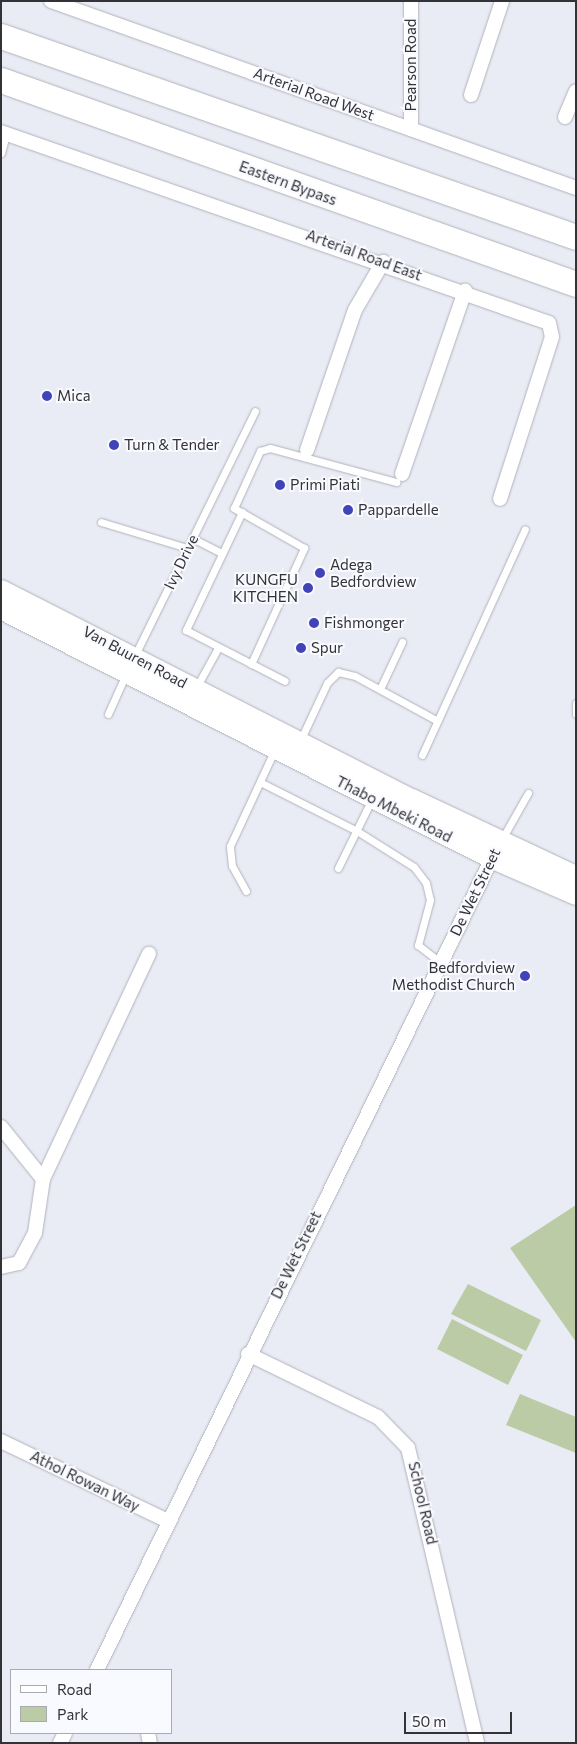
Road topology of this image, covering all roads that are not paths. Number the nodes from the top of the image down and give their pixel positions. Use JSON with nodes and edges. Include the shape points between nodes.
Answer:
{"nodes":[{"id":1,"x":51,"y":1,"type":"edge"},
{"id":2,"x":411,"y":1,"type":"edge"},
{"id":3,"x":502,"y":1,"type":"edge"},
{"id":4,"x":1,"y":36,"type":"edge"},
{"id":5,"x":1,"y":80,"type":"edge"},
{"id":6,"x":576,"y":91,"type":"edge"},
{"id":7,"x":471,"y":95,"type":"dead end"},
{"id":8,"x":565,"y":117,"type":"dead end"},
{"id":9,"x":410,"y":130,"type":"junction"},
{"id":10,"x":4,"y":133,"type":"edge"},
{"id":11,"x":1,"y":153,"type":"edge"},
{"id":12,"x":576,"y":188,"type":"edge"},
{"id":13,"x":576,"y":237,"type":"edge"},
{"id":14,"x":383,"y":262,"type":"junction"},
{"id":15,"x":576,"y":284,"type":"edge"},
{"id":16,"x":465,"y":291,"type":"junction"},
{"id":17,"x":255,"y":411,"type":"dead end"},
{"id":18,"x":307,"y":450,"type":"dead end"},
{"id":19,"x":399,"y":478,"type":"joint"},
{"id":20,"x":500,"y":499,"type":"dead end"},
{"id":21,"x":242,"y":512,"type":"junction"},
{"id":22,"x":101,"y":522,"type":"dead end"},
{"id":23,"x":525,"y":529,"type":"dead end"},
{"id":24,"x":192,"y":538,"type":"junction"},
{"id":25,"x":187,"y":548,"type":"junction"},
{"id":26,"x":222,"y":553,"type":"junction"},
{"id":27,"x":1,"y":590,"type":"edge"},
{"id":28,"x":1,"y":609,"type":"edge"},
{"id":29,"x":46,"y":620,"type":"junction"},
{"id":30,"x":402,"y":642,"type":"dead end"},
{"id":31,"x":218,"y":648,"type":"junction"},
{"id":32,"x":131,"y":664,"type":"junction"},
{"id":33,"x":251,"y":664,"type":"junction"},
{"id":34,"x":285,"y":681,"type":"dead end"},
{"id":35,"x":196,"y":689,"type":"junction"},
{"id":36,"x":380,"y":689,"type":"junction"},
{"id":37,"x":576,"y":703,"type":"edge"},
{"id":38,"x":218,"y":711,"type":"junction"},
{"id":39,"x":108,"y":714,"type":"dead end"},
{"id":40,"x":576,"y":714,"type":"edge"},
{"id":41,"x":438,"y":721,"type":"junction"},
{"id":42,"x":287,"y":745,"type":"junction"},
{"id":43,"x":422,"y":755,"type":"dead end"},
{"id":44,"x":260,"y":782,"type":"junction"},
{"id":45,"x":375,"y":789,"type":"junction"},
{"id":46,"x":528,"y":793,"type":"dead end"},
{"id":47,"x":357,"y":831,"type":"junction"},
{"id":48,"x":496,"y":850,"type":"junction"},
{"id":49,"x":338,"y":868,"type":"dead end"},
{"id":50,"x":576,"y":876,"type":"edge"},
{"id":51,"x":246,"y":891,"type":"dead end"},
{"id":52,"x":576,"y":895,"type":"edge"},
{"id":53,"x":149,"y":954,"type":"dead end"},
{"id":54,"x":440,"y":962,"type":"junction"},
{"id":55,"x":1,"y":1127,"type":"edge"},
{"id":56,"x":43,"y":1179,"type":"junction"},
{"id":57,"x":1,"y":1267,"type":"edge"},
{"id":58,"x":248,"y":1354,"type":"junction"},
{"id":59,"x":1,"y":1441,"type":"edge"},
{"id":60,"x":168,"y":1521,"type":"junction"},
{"id":61,"x":97,"y":1669,"type":"edge"},
{"id":62,"x":478,"y":1743,"type":"edge"}],
"edges":[{"from":1,"to":9,"type":"street","name":"Arterial Road West"},
{"from":2,"to":9,"type":"street","name":"Pearson Road"},
{"from":3,"to":7,"type":"street"},
{"from":4,"to":13,"type":"highway"},
{"from":5,"to":15,"type":"highway","name":"Eastern Bypass"},
{"from":6,"to":8,"type":"street"},
{"from":9,"to":12,"type":"street","name":"Arterial Road West"},
{"from":10,"to":11,"type":"lane"},
{"from":10,"to":14,"type":"street","name":"Arterial Road East"},
{"from":14,"to":16,"type":"street","name":"Arterial Road East"},
{"from":14,"to":18,"type":"street","via":[[355,310]]},
{"from":16,"to":19,"type":"street"},
{"from":16,"to":20,"type":"street","name":"Arterial Road East","via":[[543,320],[552,329]]},
{"from":17,"to":24,"type":"lane","name":"Ivy Drive"},
{"from":19,"to":21,"type":"lane","via":[[266,448],[233,503]]},
{"from":21,"to":26,"type":"lane"},
{"from":21,"to":33,"type":"lane","via":[[304,548]]},
{"from":22,"to":25,"type":"lane"},
{"from":23,"to":41,"type":"lane"},
{"from":24,"to":25,"type":"lane","name":"Ivy Drive"},
{"from":24,"to":26,"type":"lane"},
{"from":25,"to":32,"type":"lane","name":"Ivy Drive"},
{"from":26,"to":31,"type":"lane","via":[[186,626],[187,632]]},
{"from":27,"to":29,"type":"main road"},
{"from":28,"to":29,"type":"main road"},
{"from":29,"to":32,"type":"main road","name":"Van Buuren Road"},
{"from":30,"to":36,"type":"lane"},
{"from":31,"to":33,"type":"lane"},
{"from":31,"to":35,"type":"lane"},
{"from":32,"to":35,"type":"main road","name":"Van Buuren Road"},
{"from":32,"to":38,"type":"main road","name":"Van Buuren Road"},
{"from":32,"to":39,"type":"lane","name":"Ivy Drive"},
{"from":33,"to":34,"type":"lane"},
{"from":35,"to":38,"type":"main road","name":"Van Buuren Road"},
{"from":36,"to":41,"type":"lane"},
{"from":36,"to":42,"type":"lane","via":[[338,672],[327,683]]},
{"from":37,"to":40,"type":"lane"},
{"from":38,"to":42,"type":"main road","name":"Thabo Mbeki Road"},
{"from":41,"to":43,"type":"lane"},
{"from":42,"to":44,"type":"lane"},
{"from":42,"to":45,"type":"main road","name":"Thabo Mbeki Road"},
{"from":42,"to":45,"type":"main road","name":"Thabo Mbeki Road","via":[[345,765]]},
{"from":44,"to":47,"type":"lane"},
{"from":44,"to":51,"type":"lane","via":[[230,846],[232,866]]},
{"from":45,"to":47,"type":"lane"},
{"from":45,"to":48,"type":"main road","name":"Thabo Mbeki Road"},
{"from":45,"to":48,"type":"main road","name":"Thabo Mbeki Road","via":[[412,799]]},
{"from":46,"to":48,"type":"lane"},
{"from":47,"to":49,"type":"lane"},
{"from":47,"to":54,"type":"lane","via":[[414,867],[426,883],[430,900],[418,945]]},
{"from":48,"to":50,"type":"main road","name":"Thabo Mbeki Road"},
{"from":48,"to":52,"type":"main road","name":"Thabo Mbeki Road"},
{"from":48,"to":54,"type":"street","name":"De Wet Street"},
{"from":53,"to":56,"type":"street"},
{"from":54,"to":58,"type":"street","name":"De Wet Street"},
{"from":55,"to":56,"type":"street"},
{"from":56,"to":57,"type":"street","via":[[35,1234],[19,1263]]},
{"from":58,"to":60,"type":"street","name":"De Wet Street"},
{"from":58,"to":62,"type":"street","name":"School Road","via":[[378,1417],[408,1448]]},
{"from":59,"to":60,"type":"street","name":"Athol Rowan Way"},
{"from":60,"to":61,"type":"street","name":"De Wet Street"}]}
